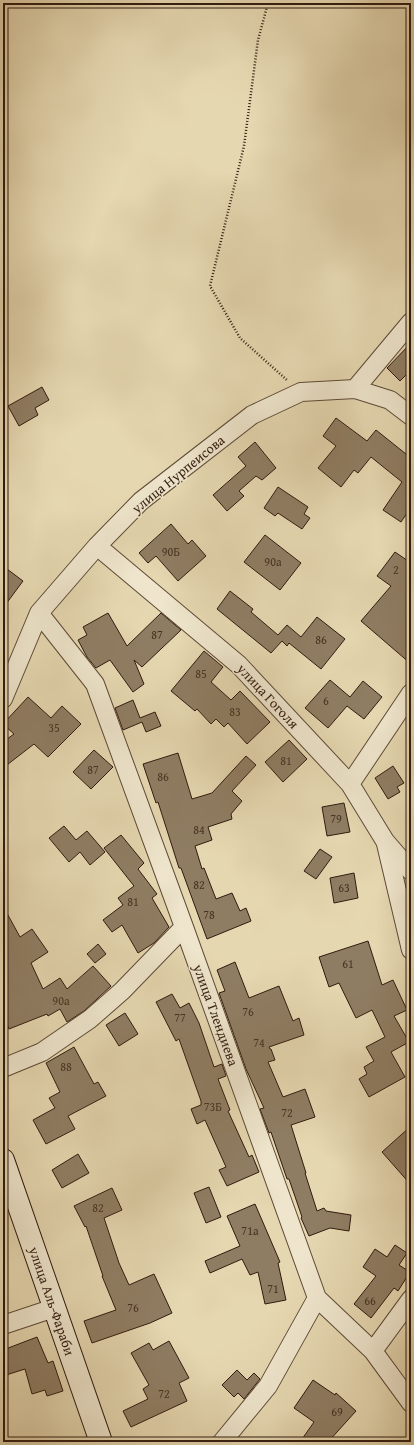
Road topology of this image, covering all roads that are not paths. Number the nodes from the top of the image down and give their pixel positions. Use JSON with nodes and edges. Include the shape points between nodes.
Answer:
{"nodes":[{"id":1,"x":411,"y":322,"type":"edge"},
{"id":2,"x":355,"y":389,"type":"junction"},
{"id":3,"x":411,"y":416,"type":"edge"},
{"id":4,"x":97,"y":546,"type":"junction"},
{"id":5,"x":39,"y":613,"type":"junction"},
{"id":6,"x":411,"y":693,"type":"edge"},
{"id":7,"x":3,"y":699,"type":"edge"},
{"id":8,"x":350,"y":784,"type":"junction"},
{"id":9,"x":385,"y":841,"type":"junction"},
{"id":10,"x":411,"y":871,"type":"edge"},
{"id":11,"x":184,"y":926,"type":"junction"},
{"id":12,"x":411,"y":950,"type":"edge"},
{"id":13,"x":3,"y":1068,"type":"edge"},
{"id":14,"x":3,"y":1160,"type":"edge"},
{"id":15,"x":317,"y":1298,"type":"junction"},
{"id":16,"x":411,"y":1300,"type":"edge"},
{"id":17,"x":54,"y":1308,"type":"junction"},
{"id":18,"x":3,"y":1326,"type":"edge"},
{"id":19,"x":373,"y":1351,"type":"junction"},
{"id":20,"x":411,"y":1403,"type":"edge"},
{"id":21,"x":101,"y":1442,"type":"edge"},
{"id":22,"x":222,"y":1442,"type":"edge"}],
"edges":[{"from":1,"to":2,"type":"street"},
{"from":2,"to":3,"type":"street","via":[[390,400]]},
{"from":2,"to":4,"type":"street","name":"улица Нурпеисова","via":[[301,392],[252,415],[141,501]]},
{"from":4,"to":5,"type":"street","name":"улица Нурпеисова"},
{"from":4,"to":8,"type":"street","name":"улица Гоголя","via":[[239,665]]},
{"from":5,"to":7,"type":"street","name":"улица Нурпеисова"},
{"from":5,"to":11,"type":"street","name":"улица Тлендиева","via":[[95,684]]},
{"from":6,"to":8,"type":"street"},
{"from":8,"to":9,"type":"street","name":"улица Гоголя"},
{"from":9,"to":10,"type":"street","name":"улица Гоголя"},
{"from":9,"to":12,"type":"street"},
{"from":11,"to":13,"type":"street","via":[[122,991],[90,1019],[42,1052]]},
{"from":11,"to":15,"type":"street","name":"улица Тлендиева"},
{"from":14,"to":17,"type":"main road","name":"улица Аль-Фараби"},
{"from":15,"to":19,"type":"street","name":"улица Тлендиева"},
{"from":15,"to":22,"type":"street","via":[[268,1386]]},
{"from":16,"to":19,"type":"street"},
{"from":17,"to":18,"type":"street"},
{"from":17,"to":21,"type":"main road","name":"улица Аль-Фараби"},
{"from":19,"to":20,"type":"street","name":"улица Тлендиева"}]}
